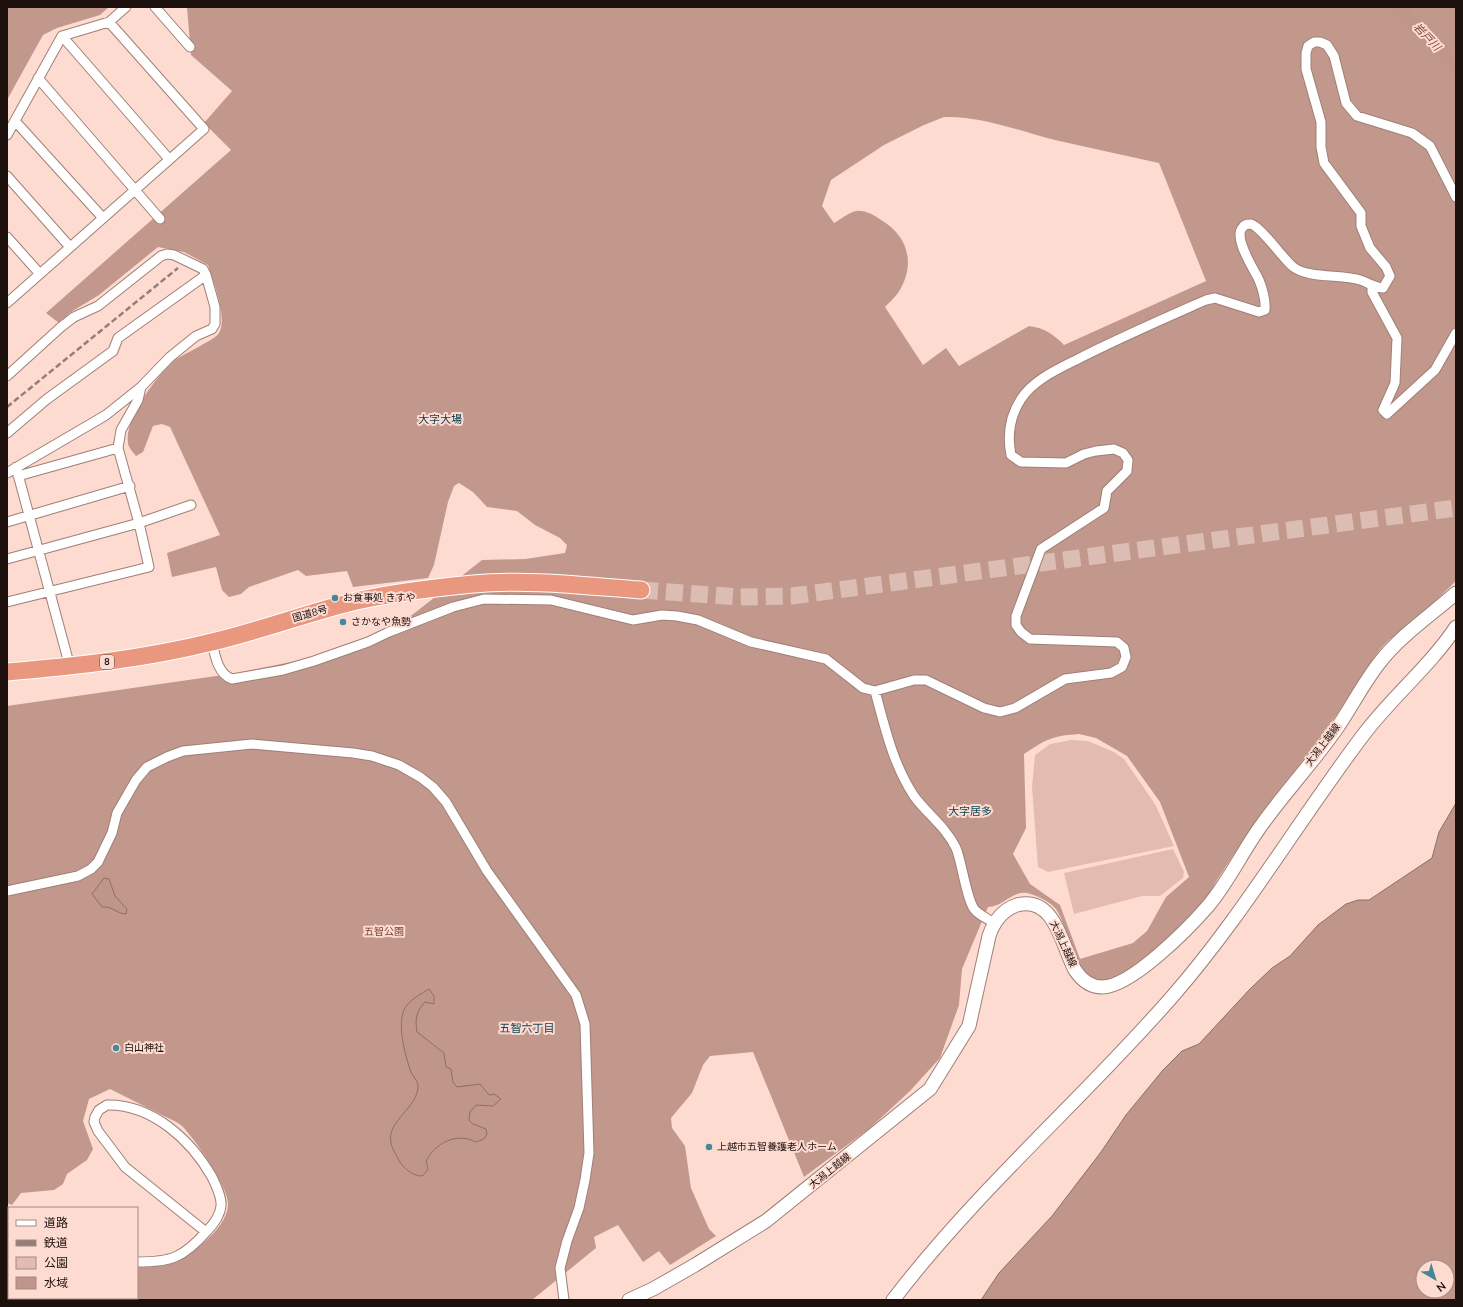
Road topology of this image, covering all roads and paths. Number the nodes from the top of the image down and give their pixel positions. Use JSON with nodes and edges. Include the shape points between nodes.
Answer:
{"nodes":[{"id":1,"x":126,"y":7,"type":"edge"},
{"id":2,"x":155,"y":7,"type":"edge"},
{"id":3,"x":109,"y":22,"type":"junction"},
{"id":4,"x":62,"y":36,"type":"junction"},
{"id":5,"x":190,"y":47,"type":"dead end"},
{"id":6,"x":38,"y":78,"type":"junction"},
{"id":7,"x":15,"y":121,"type":"junction"},
{"id":8,"x":7,"y":135,"type":"edge"},
{"id":9,"x":169,"y":159,"type":"junction"},
{"id":10,"x":7,"y":176,"type":"edge"},
{"id":11,"x":135,"y":190,"type":"junction"},
{"id":12,"x":1456,"y":197,"type":"edge"},
{"id":13,"x":103,"y":218,"type":"junction"},
{"id":14,"x":160,"y":218,"type":"dead end"},
{"id":15,"x":7,"y":237,"type":"edge"},
{"id":16,"x":70,"y":247,"type":"junction"},
{"id":17,"x":40,"y":274,"type":"junction"},
{"id":18,"x":206,"y":275,"type":"junction"},
{"id":19,"x":1372,"y":286,"type":"junction"},
{"id":20,"x":8,"y":299,"type":"edge"},
{"id":21,"x":1456,"y":333,"type":"edge"},
{"id":22,"x":7,"y":376,"type":"edge"},
{"id":23,"x":141,"y":387,"type":"junction"},
{"id":24,"x":7,"y":433,"type":"edge"},
{"id":25,"x":118,"y":448,"type":"junction"},
{"id":26,"x":17,"y":472,"type":"junction"},
{"id":27,"x":7,"y":473,"type":"edge"},
{"id":28,"x":130,"y":486,"type":"junction"},
{"id":29,"x":191,"y":505,"type":"dead end"},
{"id":30,"x":28,"y":515,"type":"junction"},
{"id":31,"x":7,"y":522,"type":"edge"},
{"id":32,"x":139,"y":523,"type":"junction"},
{"id":33,"x":39,"y":550,"type":"junction"},
{"id":34,"x":7,"y":559,"type":"edge"},
{"id":35,"x":641,"y":590,"type":"tunnel mouth"},
{"id":36,"x":50,"y":591,"type":"junction"},
{"id":37,"x":1456,"y":593,"type":"edge"},
{"id":38,"x":7,"y":602,"type":"edge"},
{"id":39,"x":1456,"y":627,"type":"edge"},
{"id":40,"x":212,"y":642,"type":"junction"},
{"id":41,"x":70,"y":667,"type":"junction"},
{"id":42,"x":7,"y":672,"type":"edge"},
{"id":43,"x":875,"y":691,"type":"junction"},
{"id":44,"x":7,"y":892,"type":"edge"},
{"id":45,"x":994,"y":923,"type":"junction"},
{"id":46,"x":206,"y":1232,"type":"junction"},
{"id":47,"x":138,"y":1262,"type":"edge"},
{"id":48,"x":564,"y":1300,"type":"edge"},
{"id":49,"x":629,"y":1300,"type":"edge"},
{"id":50,"x":893,"y":1300,"type":"edge"}],
"edges":[{"from":1,"to":3,"type":"street"},
{"from":2,"to":5,"type":"street"},
{"from":3,"to":4,"type":"street"},
{"from":3,"to":9,"type":"street","via":[[204,129]]},
{"from":4,"to":6,"type":"street"},
{"from":4,"to":9,"type":"street"},
{"from":6,"to":7,"type":"street"},
{"from":6,"to":11,"type":"street"},
{"from":7,"to":8,"type":"street"},
{"from":7,"to":13,"type":"street"},
{"from":9,"to":11,"type":"street"},
{"from":10,"to":16,"type":"street"},
{"from":11,"to":13,"type":"street"},
{"from":11,"to":14,"type":"street"},
{"from":12,"to":19,"type":"street","via":[[1430,146],[1412,133],[1357,116],[1346,103],[1334,56],[1327,45],[1314,42],[1308,46],[1306,69],[1321,122],[1324,163],[1360,213],[1361,226],[1370,248],[1390,276],[1384,288]]},
{"from":13,"to":16,"type":"street"},
{"from":15,"to":17,"type":"street"},
{"from":16,"to":17,"type":"street"},
{"from":17,"to":20,"type":"street"},
{"from":18,"to":22,"type":"street","via":[[202,269],[185,259],[167,254],[161,256],[98,306],[74,317],[61,327]]},
{"from":18,"to":23,"type":"street","via":[[215,307],[215,324],[212,329],[196,336],[170,357]]},
{"from":18,"to":24,"type":"street","via":[[118,338],[113,351]]},
{"from":19,"to":21,"type":"street","via":[[1372,292],[1397,338],[1395,382],[1383,410],[1387,414],[1435,370]]},
{"from":19,"to":43,"type":"street","via":[[1360,280],[1294,268],[1259,231],[1248,224],[1239,231],[1239,238],[1259,280],[1266,300],[1265,310],[1259,312],[1215,298],[1206,300],[1106,345],[1050,374],[1020,400],[1009,424],[1009,436],[1011,455],[1021,462],[1066,463],[1084,454],[1114,449],[1123,453],[1129,465],[1127,471],[1107,491],[1104,508],[1041,548],[1022,597],[1016,625],[1030,639],[1117,642],[1124,648],[1126,657],[1122,667],[1111,673],[1065,679],[1015,708],[1000,712],[984,708],[926,680],[914,680]]},
{"from":23,"to":25,"type":"street","via":[[138,400],[121,430]]},
{"from":23,"to":26,"type":"street","via":[[106,415]]},
{"from":25,"to":26,"type":"street"},
{"from":25,"to":28,"type":"street"},
{"from":26,"to":27,"type":"street"},
{"from":26,"to":30,"type":"street"},
{"from":28,"to":30,"type":"street"},
{"from":28,"to":32,"type":"street"},
{"from":29,"to":32,"type":"street"},
{"from":30,"to":31,"type":"street"},
{"from":30,"to":33,"type":"street"},
{"from":32,"to":33,"type":"street"},
{"from":32,"to":36,"type":"street","via":[[149,567]]},
{"from":33,"to":34,"type":"street"},
{"from":33,"to":36,"type":"street"},
{"from":35,"to":40,"type":"highway","name":"国道8号","number":"8","via":[[544,583],[473,584],[350,603]]},
{"from":36,"to":38,"type":"street"},
{"from":36,"to":41,"type":"street"},
{"from":37,"to":45,"type":"main road","name":"大潟上越線","via":[[1384,657],[1336,729],[1263,823],[1208,905],[1176,938],[1136,973],[1121,982],[1103,987],[1092,986],[1073,966],[1049,914],[1035,904],[1022,904],[1007,910]]},
{"from":39,"to":50,"type":"main road","via":[[1442,647],[1387,704],[1363,735],[1235,916],[1182,985],[1114,1061],[982,1196],[918,1267]]},
{"from":40,"to":41,"type":"highway","name":"国道8号","number":"8","via":[[143,657]]},
{"from":40,"to":43,"type":"street","via":[[219,667],[226,677],[232,679],[314,662],[453,607],[484,599],[552,600],[633,620],[662,615],[698,620],[751,642],[826,659],[838,666],[858,685]]},
{"from":41,"to":42,"type":"highway","name":"国道8号","number":"8"},
{"from":43,"to":45,"type":"street","via":[[891,751],[904,779],[955,847],[975,911]]},
{"from":44,"to":48,"type":"street","via":[[78,876],[91,869],[98,862],[112,833],[117,813],[136,780],[147,767],[183,751],[252,744],[353,753],[399,764],[420,777],[446,802],[487,870],[576,995],[585,1024],[589,1153],[578,1208],[560,1268]]},
{"from":45,"to":49,"type":"main road","name":"大潟上越線","via":[[969,1026],[930,1089],[766,1221],[701,1262]]},
{"from":46,"to":46,"type":"street","via":[[214,1223],[222,1205],[216,1184],[194,1150],[167,1126],[148,1115],[116,1105],[107,1105],[99,1110],[94,1122],[98,1131],[125,1167]]},
{"from":46,"to":47,"type":"street","via":[[194,1246],[174,1258],[166,1261]]}]}
